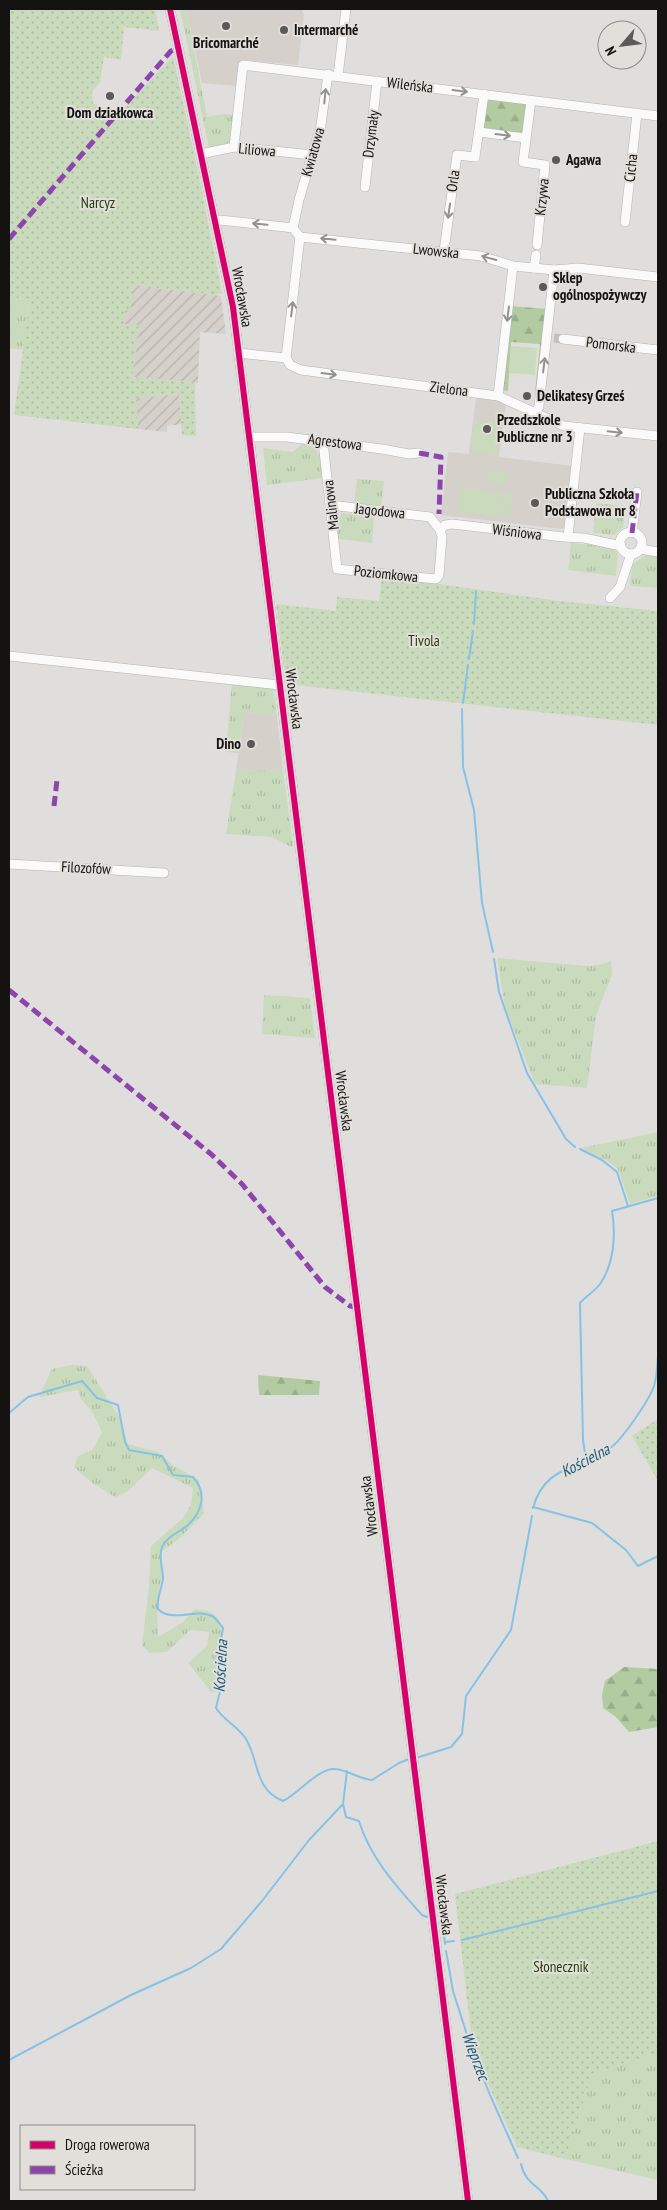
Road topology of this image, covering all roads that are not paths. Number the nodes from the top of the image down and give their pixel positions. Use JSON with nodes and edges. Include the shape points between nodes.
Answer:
{"nodes":[{"id":1,"x":170,"y":9,"type":"edge"},
{"id":2,"x":346,"y":9,"type":"edge"},
{"id":3,"x":328,"y":74,"type":"junction"},
{"id":4,"x":338,"y":76,"type":"junction"},
{"id":5,"x":377,"y":81,"type":"junction"},
{"id":6,"x":484,"y":94,"type":"junction"},
{"id":7,"x":531,"y":101,"type":"junction"},
{"id":8,"x":637,"y":114,"type":"junction"},
{"id":9,"x":658,"y":116,"type":"edge"},
{"id":10,"x":479,"y":132,"type":"junction"},
{"id":11,"x":526,"y":138,"type":"junction"},
{"id":12,"x":234,"y":148,"type":"junction"},
{"id":13,"x":201,"y":154,"type":"junction"},
{"id":14,"x":313,"y":156,"type":"junction"},
{"id":15,"x":365,"y":187,"type":"dead end"},
{"id":16,"x":216,"y":222,"type":"junction"},
{"id":17,"x":625,"y":222,"type":"dead end"},
{"id":18,"x":293,"y":228,"type":"junction"},
{"id":19,"x":300,"y":236,"type":"junction"},
{"id":20,"x":444,"y":251,"type":"junction"},
{"id":21,"x":514,"y":266,"type":"junction"},
{"id":22,"x":534,"y":268,"type":"junction"},
{"id":23,"x":554,"y":270,"type":"junction"},
{"id":24,"x":658,"y":277,"type":"edge"},
{"id":25,"x":555,"y":338,"type":"junction"},
{"id":26,"x":658,"y":350,"type":"edge"},
{"id":27,"x":238,"y":353,"type":"junction"},
{"id":28,"x":286,"y":358,"type":"junction"},
{"id":29,"x":498,"y":396,"type":"junction"},
{"id":30,"x":536,"y":413,"type":"junction"},
{"id":31,"x":580,"y":428,"type":"junction"},
{"id":32,"x":658,"y":436,"type":"edge"},
{"id":33,"x":250,"y":437,"type":"junction"},
{"id":34,"x":323,"y":442,"type":"junction"},
{"id":35,"x":419,"y":453,"type":"dead end"},
{"id":36,"x":637,"y":492,"type":"dead end"},
{"id":37,"x":331,"y":505,"type":"junction"},
{"id":38,"x":440,"y":530,"type":"junction"},
{"id":39,"x":632,"y":532,"type":"junction"},
{"id":40,"x":568,"y":537,"type":"junction"},
{"id":41,"x":641,"y":546,"type":"junction"},
{"id":42,"x":658,"y":546,"type":"edge"},
{"id":43,"x":625,"y":548,"type":"junction"},
{"id":44,"x":658,"y":552,"type":"edge"},
{"id":45,"x":337,"y":569,"type":"joint"},
{"id":46,"x":610,"y":598,"type":"dead end"},
{"id":47,"x":9,"y":656,"type":"edge"},
{"id":48,"x":280,"y":685,"type":"junction"},
{"id":49,"x":9,"y":864,"type":"edge"},
{"id":50,"x":164,"y":874,"type":"dead end"},
{"id":51,"x":468,"y":2201,"type":"edge"}],
"edges":[{"from":1,"to":13,"type":"street","name":"Wrocławska"},
{"from":2,"to":4,"type":"street"},
{"from":3,"to":4,"type":"street","name":"Wileńska"},
{"from":3,"to":12,"type":"street","name":"Wileńska","via":[[243,65]]},
{"from":14,"to":3,"type":"street","name":"Kwiatowa","one_way":true},
{"from":4,"to":5,"type":"street","name":"Wileńska"},
{"from":5,"to":6,"type":"street","name":"Wileńska","one_way":true},
{"from":5,"to":15,"type":"street","name":"Drzymały"},
{"from":6,"to":7,"type":"street","name":"Wileńska"},
{"from":6,"to":10,"type":"street"},
{"from":7,"to":8,"type":"street","name":"Wileńska"},
{"from":7,"to":11,"type":"street"},
{"from":8,"to":9,"type":"street","name":"Wileńska"},
{"from":8,"to":17,"type":"street","name":"Cicha"},
{"from":10,"to":11,"type":"street","one_way":true},
{"from":10,"to":20,"type":"street","name":"Orla","one_way":true,"via":[[475,157],[457,155]]},
{"from":11,"to":22,"type":"street","name":"Krzywa","via":[[522,162],[545,165]]},
{"from":12,"to":13,"type":"street","name":"Liliowa"},
{"from":12,"to":14,"type":"street","name":"Liliowa"},
{"from":13,"to":16,"type":"street","name":"Wrocławska"},
{"from":14,"to":18,"type":"street","name":"Kwiatowa"},
{"from":18,"to":16,"type":"street","one_way":true},
{"from":16,"to":27,"type":"street","name":"Wrocławska","via":[[233,306]]},
{"from":18,"to":19,"type":"street"},
{"from":20,"to":19,"type":"street","name":"Lwowska","one_way":true},
{"from":28,"to":19,"type":"street","one_way":true},
{"from":21,"to":20,"type":"street","name":"Lwowska","one_way":true,"via":[[481,256]]},
{"from":21,"to":22,"type":"street","name":"Lwowska"},
{"from":21,"to":29,"type":"street","one_way":true},
{"from":22,"to":23,"type":"street","name":"Lwowska"},
{"from":23,"to":24,"type":"street","name":"Lwowska","via":[[578,268]]},
{"from":23,"to":25,"type":"street"},
{"from":25,"to":26,"type":"street","name":"Pomorska"},
{"from":30,"to":25,"type":"street","one_way":true},
{"from":27,"to":28,"type":"street","name":"Zielona"},
{"from":27,"to":33,"type":"street","name":"Wrocławska"},
{"from":28,"to":29,"type":"street","name":"Zielona","one_way":true,"via":[[290,365],[301,370]]},
{"from":29,"to":30,"type":"street","name":"Zielona"},
{"from":30,"to":31,"type":"street","name":"Zielona","via":[[564,426]]},
{"from":31,"to":32,"type":"street","name":"Zielona","one_way":true},
{"from":31,"to":40,"type":"street"},
{"from":33,"to":34,"type":"street","name":"Agrestowa","via":[[287,437]]},
{"from":33,"to":48,"type":"street","name":"Wrocławska"},
{"from":34,"to":35,"type":"street","name":"Agrestowa"},
{"from":34,"to":37,"type":"street","name":"Malinowa"},
{"from":36,"to":39,"type":"street"},
{"from":37,"to":38,"type":"street","name":"Jagodowa","via":[[430,517]]},
{"from":37,"to":45,"type":"street","name":"Malinowa"},
{"from":38,"to":40,"type":"street","name":"Wiśniowa","via":[[452,524]]},
{"from":38,"to":45,"type":"street","name":"Poziomkowa","via":[[439,575],[436,579]]},
{"from":39,"to":41,"type":"street","via":[[639,536]]},
{"from":39,"to":43,"type":"street","via":[[626,534]]},
{"from":40,"to":43,"type":"street","name":"Wiśniowa","via":[[595,539]]},
{"from":41,"to":42,"type":"street"},
{"from":41,"to":43,"type":"street"},
{"from":41,"to":44,"type":"street"},
{"from":43,"to":46,"type":"street","via":[[621,568],[623,577],[618,591]]},
{"from":47,"to":48,"type":"street"},
{"from":48,"to":51,"type":"street","name":"Wrocławska"},
{"from":49,"to":50,"type":"street","name":"Filozofów"}]}
